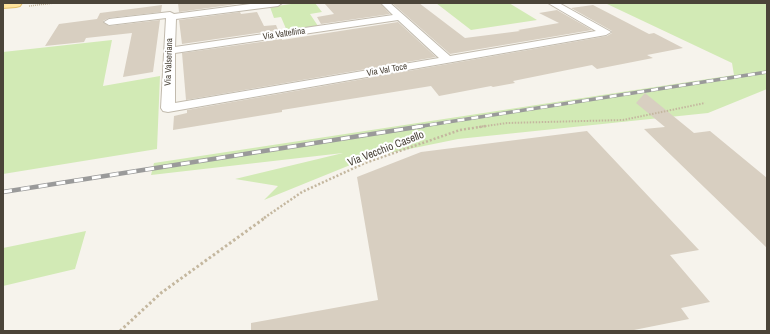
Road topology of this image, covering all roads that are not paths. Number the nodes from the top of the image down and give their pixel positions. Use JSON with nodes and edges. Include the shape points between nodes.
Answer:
{"nodes":[{"id":1,"x":16,"y":3,"type":"edge"},
{"id":2,"x":278,"y":3,"type":"edge"},
{"id":3,"x":385,"y":3,"type":"edge"},
{"id":4,"x":552,"y":3,"type":"edge"},
{"id":5,"x":3,"y":4,"type":"edge"},
{"id":6,"x":208,"y":7,"type":"edge"},
{"id":7,"x":399,"y":16,"type":"junction"},
{"id":8,"x":171,"y":17,"type":"junction"},
{"id":9,"x":109,"y":22,"type":"dead end"},
{"id":10,"x":170,"y":51,"type":"junction"},
{"id":11,"x":448,"y":60,"type":"junction"},
{"id":12,"x":168,"y":108,"type":"joint"}],
"edges":[{"from":1,"to":5,"type":"main road"},
{"from":2,"to":6,"type":"street"},
{"from":3,"to":7,"type":"street"},
{"from":4,"to":11,"type":"street","name":"Via Val Toce","via":[[606,32]]},
{"from":6,"to":8,"type":"street"},
{"from":7,"to":10,"type":"street","name":"Via Valtellina"},
{"from":7,"to":11,"type":"street"},
{"from":8,"to":9,"type":"street","via":[[170,15]]},
{"from":8,"to":10,"type":"street","name":"Via Valseriana"},
{"from":10,"to":12,"type":"street","name":"Via Valseriana"},
{"from":11,"to":12,"type":"street","name":"Via Val Toce"}]}
